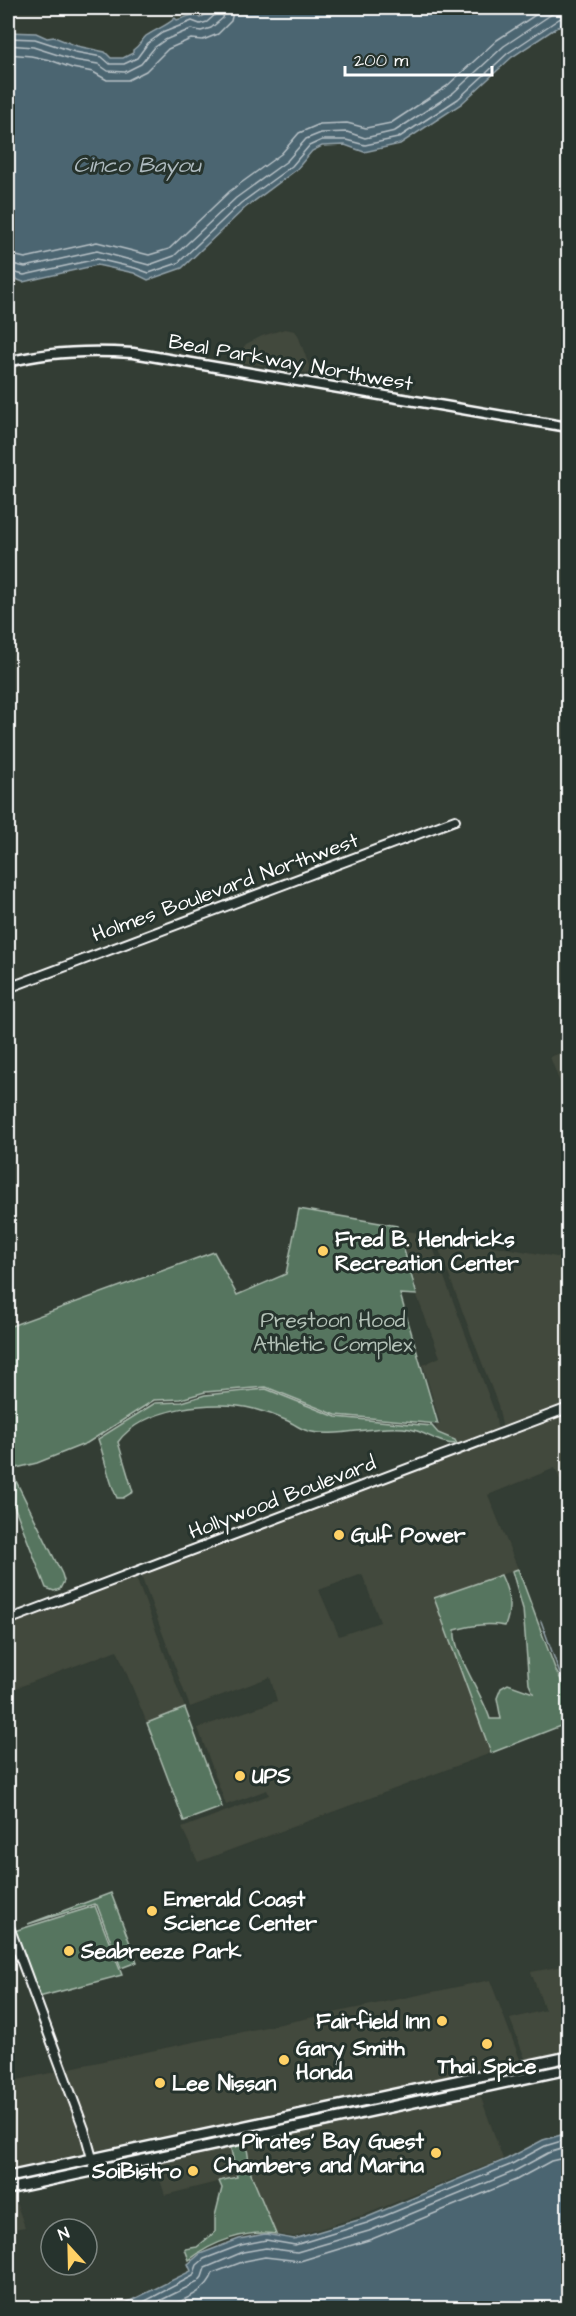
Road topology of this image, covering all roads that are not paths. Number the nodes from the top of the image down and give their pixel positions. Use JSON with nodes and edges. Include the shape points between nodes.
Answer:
{"nodes":[{"id":1,"x":8,"y":362,"type":"edge"},
{"id":2,"x":568,"y":427,"type":"edge"},
{"id":3,"x":455,"y":820,"type":"dead end"},
{"id":4,"x":8,"y":988,"type":"edge"},
{"id":5,"x":568,"y":1408,"type":"edge"},
{"id":6,"x":8,"y":1620,"type":"edge"},
{"id":7,"x":8,"y":1924,"type":"edge"},
{"id":8,"x":568,"y":2056,"type":"edge"},
{"id":9,"x":568,"y":2069,"type":"edge"},
{"id":10,"x":93,"y":2158,"type":"junction"},
{"id":11,"x":95,"y":2169,"type":"junction"},
{"id":12,"x":8,"y":2177,"type":"edge"},
{"id":13,"x":8,"y":2188,"type":"edge"}],
"edges":[{"from":1,"to":2,"type":"main road","name":"Beal Parkway Northwest","via":[[72,351],[133,353]]},
{"from":3,"to":4,"type":"street","name":"Holmes Boulevard Northwest"},
{"from":5,"to":6,"type":"street","name":"Hollywood Boulevard"},
{"from":7,"to":10,"type":"street"},
{"from":8,"to":10,"type":"highway"},
{"from":9,"to":11,"type":"highway"},
{"from":10,"to":11,"type":"street"},
{"from":10,"to":12,"type":"highway"},
{"from":11,"to":13,"type":"highway"}]}
